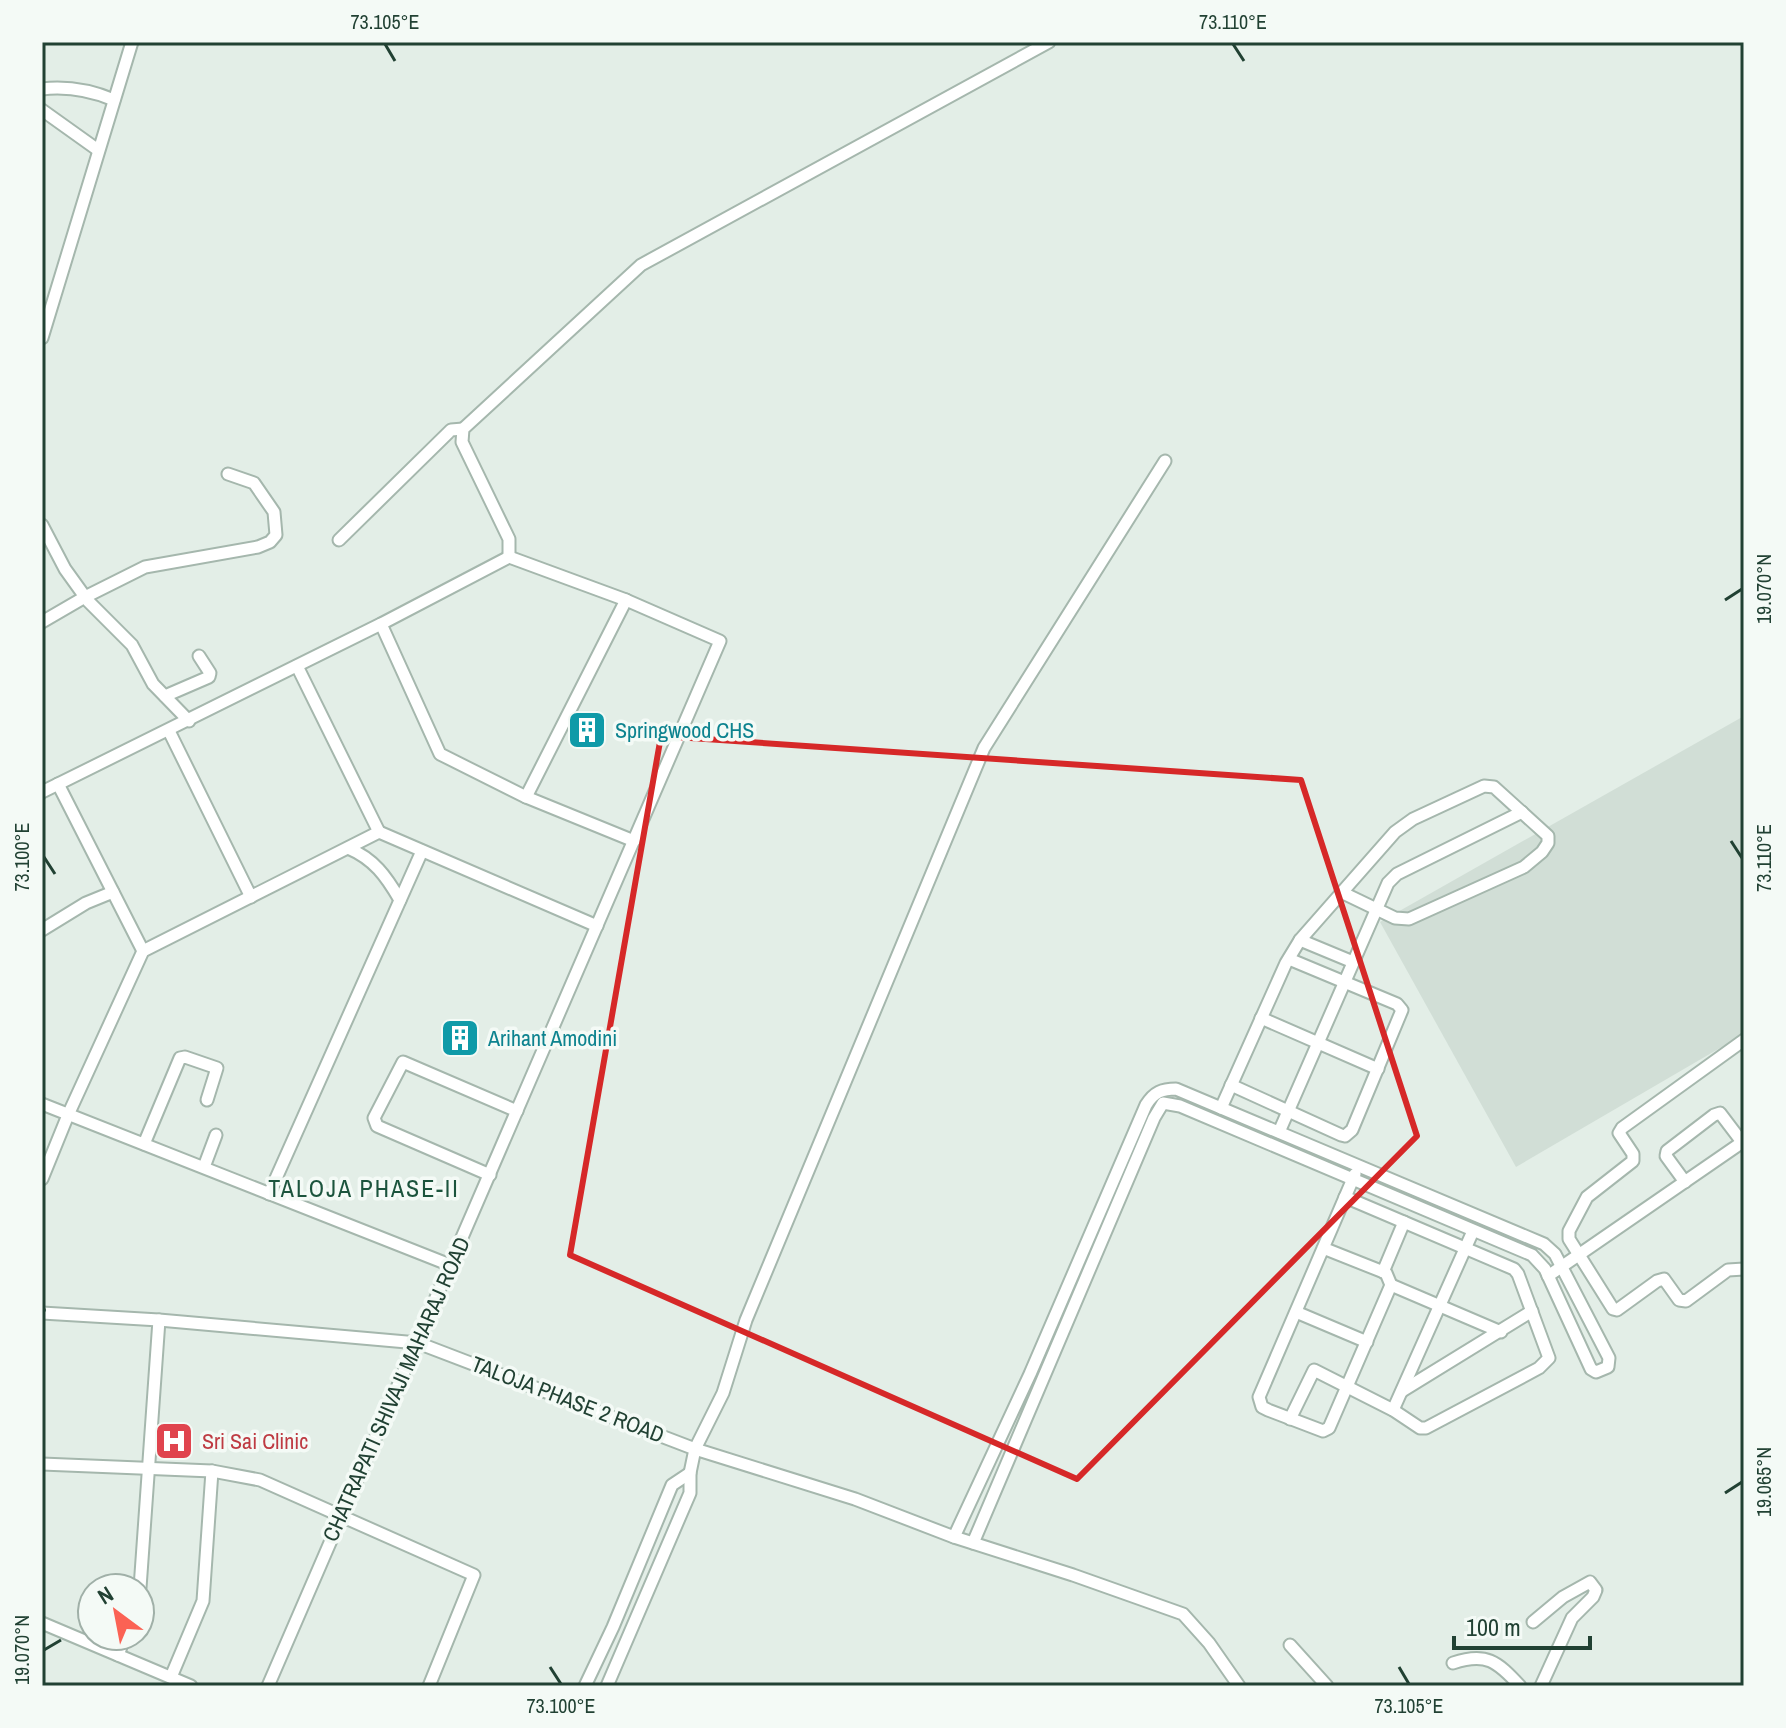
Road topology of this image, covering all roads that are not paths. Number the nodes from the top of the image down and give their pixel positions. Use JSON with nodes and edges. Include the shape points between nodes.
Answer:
{"nodes":[{"id":1,"x":132,"y":42,"type":"edge"},
{"id":2,"x":1049,"y":42,"type":"edge"},
{"id":3,"x":42,"y":89,"type":"edge"},
{"id":4,"x":114,"y":100,"type":"junction"},
{"id":5,"x":42,"y":110,"type":"edge"},
{"id":6,"x":98,"y":150,"type":"junction"},
{"id":7,"x":42,"y":338,"type":"edge"},
{"id":8,"x":463,"y":429,"type":"junction"},
{"id":9,"x":1165,"y":461,"type":"dead end"},
{"id":10,"x":228,"y":474,"type":"dead end"},
{"id":11,"x":42,"y":525,"type":"edge"},
{"id":12,"x":339,"y":540,"type":"dead end"},
{"id":13,"x":509,"y":557,"type":"junction"},
{"id":14,"x":85,"y":597,"type":"junction"},
{"id":15,"x":626,"y":600,"type":"junction"},
{"id":16,"x":42,"y":622,"type":"edge"},
{"id":17,"x":381,"y":624,"type":"junction"},
{"id":18,"x":199,"y":656,"type":"dead end"},
{"id":19,"x":297,"y":666,"type":"junction"},
{"id":20,"x":165,"y":696,"type":"junction"},
{"id":21,"x":189,"y":721,"type":"junction"},
{"id":22,"x":169,"y":731,"type":"junction"},
{"id":23,"x":58,"y":784,"type":"junction"},
{"id":24,"x":42,"y":792,"type":"edge"},
{"id":25,"x":526,"y":797,"type":"junction"},
{"id":26,"x":1522,"y":812,"type":"junction"},
{"id":27,"x":379,"y":832,"type":"junction"},
{"id":28,"x":634,"y":841,"type":"junction"},
{"id":29,"x":348,"y":848,"type":"junction"},
{"id":30,"x":422,"y":851,"type":"junction"},
{"id":31,"x":113,"y":892,"type":"junction"},
{"id":32,"x":1341,"y":892,"type":"junction"},
{"id":33,"x":251,"y":897,"type":"junction"},
{"id":34,"x":400,"y":900,"type":"junction"},
{"id":35,"x":1375,"y":908,"type":"junction"},
{"id":36,"x":597,"y":926,"type":"junction"},
{"id":37,"x":42,"y":930,"type":"edge"},
{"id":38,"x":1300,"y":940,"type":"junction"},
{"id":39,"x":143,"y":951,"type":"junction"},
{"id":40,"x":1289,"y":959,"type":"junction"},
{"id":41,"x":1353,"y":962,"type":"junction"},
{"id":42,"x":1345,"y":982,"type":"junction"},
{"id":43,"x":1261,"y":1018,"type":"junction"},
{"id":44,"x":1744,"y":1040,"type":"edge"},
{"id":45,"x":1319,"y":1042,"type":"junction"},
{"id":46,"x":1378,"y":1069,"type":"junction"},
{"id":47,"x":1231,"y":1085,"type":"junction"},
{"id":48,"x":1157,"y":1092,"type":"junction"},
{"id":49,"x":207,"y":1100,"type":"dead end"},
{"id":50,"x":1163,"y":1103,"type":"junction"},
{"id":51,"x":42,"y":1104,"type":"edge"},
{"id":52,"x":1221,"y":1108,"type":"junction"},
{"id":53,"x":517,"y":1111,"type":"junction"},
{"id":54,"x":1289,"y":1112,"type":"junction"},
{"id":55,"x":68,"y":1115,"type":"junction"},
{"id":56,"x":1279,"y":1132,"type":"junction"},
{"id":57,"x":216,"y":1135,"type":"dead end"},
{"id":58,"x":1743,"y":1141,"type":"edge"},
{"id":59,"x":144,"y":1144,"type":"junction"},
{"id":60,"x":1358,"y":1166,"type":"junction"},
{"id":61,"x":204,"y":1167,"type":"junction"},
{"id":62,"x":490,"y":1175,"type":"junction"},
{"id":63,"x":42,"y":1179,"type":"edge"},
{"id":64,"x":1353,"y":1179,"type":"junction"},
{"id":65,"x":1685,"y":1182,"type":"junction"},
{"id":66,"x":269,"y":1194,"type":"junction"},
{"id":67,"x":1345,"y":1197,"type":"junction"},
{"id":68,"x":1404,"y":1222,"type":"junction"},
{"id":69,"x":1473,"y":1231,"type":"junction"},
{"id":70,"x":1323,"y":1248,"type":"junction"},
{"id":71,"x":1466,"y":1248,"type":"junction"},
{"id":72,"x":1579,"y":1256,"type":"junction"},
{"id":73,"x":450,"y":1265,"type":"junction"},
{"id":74,"x":1562,"y":1268,"type":"junction"},
{"id":75,"x":1744,"y":1269,"type":"edge"},
{"id":76,"x":1383,"y":1272,"type":"junction"},
{"id":77,"x":1548,"y":1276,"type":"junction"},
{"id":78,"x":1391,"y":1285,"type":"junction"},
{"id":79,"x":1439,"y":1307,"type":"junction"},
{"id":80,"x":1532,"y":1311,"type":"junction"},
{"id":81,"x":1296,"y":1312,"type":"junction"},
{"id":82,"x":42,"y":1313,"type":"edge"},
{"id":83,"x":159,"y":1320,"type":"junction"},
{"id":84,"x":1501,"y":1332,"type":"junction"},
{"id":85,"x":1596,"y":1335,"type":"junction"},
{"id":86,"x":1367,"y":1342,"type":"junction"},
{"id":87,"x":418,"y":1343,"type":"junction"},
{"id":88,"x":1579,"y":1345,"type":"junction"},
{"id":89,"x":1347,"y":1387,"type":"junction"},
{"id":90,"x":1401,"y":1391,"type":"junction"},
{"id":91,"x":1393,"y":1410,"type":"junction"},
{"id":92,"x":1290,"y":1419,"type":"junction"},
{"id":93,"x":695,"y":1449,"type":"junction"},
{"id":94,"x":42,"y":1464,"type":"edge"},
{"id":95,"x":148,"y":1468,"type":"junction"},
{"id":96,"x":212,"y":1471,"type":"junction"},
{"id":97,"x":690,"y":1473,"type":"junction"},
{"id":98,"x":341,"y":1516,"type":"junction"},
{"id":99,"x":954,"y":1537,"type":"junction"},
{"id":100,"x":973,"y":1543,"type":"junction"},
{"id":101,"x":141,"y":1572,"type":"edge"},
{"id":102,"x":1533,"y":1622,"type":"dead end"},
{"id":103,"x":42,"y":1623,"type":"edge"},
{"id":104,"x":1290,"y":1645,"type":"dead end"},
{"id":105,"x":119,"y":1652,"type":"edge"},
{"id":106,"x":118,"y":1655,"type":"junction"},
{"id":107,"x":1453,"y":1663,"type":"dead end"},
{"id":108,"x":171,"y":1677,"type":"junction"},
{"id":109,"x":191,"y":1686,"type":"edge"},
{"id":110,"x":268,"y":1686,"type":"edge"},
{"id":111,"x":429,"y":1686,"type":"edge"},
{"id":112,"x":585,"y":1686,"type":"edge"},
{"id":113,"x":607,"y":1686,"type":"edge"},
{"id":114,"x":1239,"y":1686,"type":"edge"},
{"id":115,"x":1327,"y":1686,"type":"edge"},
{"id":116,"x":1520,"y":1686,"type":"edge"},
{"id":117,"x":1541,"y":1686,"type":"edge"}],
"edges":[{"from":1,"to":4,"type":"street"},
{"from":2,"to":8,"type":"street","via":[[641,265]]},
{"from":3,"to":4,"type":"street","via":[[92,91]]},
{"from":4,"to":6,"type":"street"},
{"from":5,"to":6,"type":"street"},
{"from":6,"to":7,"type":"street"},
{"from":8,"to":12,"type":"street","via":[[451,430]]},
{"from":8,"to":13,"type":"street","via":[[462,442],[509,539]]},
{"from":9,"to":93,"type":"street","via":[[984,748],[746,1320],[723,1393]]},
{"from":10,"to":14,"type":"street","via":[[254,483],[266,499],[276,524],[270,542],[145,567]]},
{"from":11,"to":14,"type":"street"},
{"from":13,"to":15,"type":"street","name":"CHATRAPATI SHIVAJI MAHARAJ ROAD"},
{"from":13,"to":17,"type":"street"},
{"from":14,"to":16,"type":"street"},
{"from":14,"to":20,"type":"street","via":[[132,645]]},
{"from":15,"to":25,"type":"street"},
{"from":15,"to":28,"type":"street","name":"CHATRAPATI SHIVAJI MAHARAJ ROAD","via":[[720,641]]},
{"from":17,"to":19,"type":"street"},
{"from":17,"to":25,"type":"street","via":[[440,754]]},
{"from":18,"to":20,"type":"street","via":[[209,677]]},
{"from":19,"to":21,"type":"street"},
{"from":19,"to":27,"type":"street"},
{"from":20,"to":21,"type":"street"},
{"from":21,"to":22,"type":"street"},
{"from":22,"to":23,"type":"street"},
{"from":22,"to":33,"type":"street"},
{"from":23,"to":24,"type":"street"},
{"from":23,"to":31,"type":"street"},
{"from":25,"to":28,"type":"street"},
{"from":26,"to":32,"type":"street","via":[[1494,787],[1479,786],[1403,825]]},
{"from":26,"to":35,"type":"street","via":[[1397,874]]},
{"from":26,"to":35,"type":"street","via":[[1549,839],[1524,867],[1409,919]]},
{"from":27,"to":29,"type":"street"},
{"from":27,"to":30,"type":"street"},
{"from":28,"to":36,"type":"street","name":"CHATRAPATI SHIVAJI MAHARAJ ROAD"},
{"from":29,"to":33,"type":"street"},
{"from":29,"to":34,"type":"street","via":[[378,866]]},
{"from":30,"to":34,"type":"street"},
{"from":30,"to":36,"type":"street"},
{"from":31,"to":37,"type":"street"},
{"from":31,"to":39,"type":"street"},
{"from":32,"to":35,"type":"street"},
{"from":32,"to":38,"type":"street"},
{"from":33,"to":39,"type":"street"},
{"from":34,"to":66,"type":"street"},
{"from":35,"to":41,"type":"street"},
{"from":36,"to":53,"type":"street","name":"CHATRAPATI SHIVAJI MAHARAJ ROAD"},
{"from":38,"to":40,"type":"street"},
{"from":38,"to":41,"type":"street"},
{"from":39,"to":55,"type":"street"},
{"from":40,"to":42,"type":"street"},
{"from":40,"to":43,"type":"street"},
{"from":41,"to":42,"type":"street"},
{"from":42,"to":45,"type":"street"},
{"from":42,"to":46,"type":"street","via":[[1401,1006]]},
{"from":43,"to":45,"type":"street"},
{"from":43,"to":47,"type":"street"},
{"from":44,"to":72,"type":"street","via":[[1622,1128],[1619,1133],[1633,1161],[1587,1197],[1569,1231]]},
{"from":45,"to":46,"type":"street"},
{"from":45,"to":54,"type":"street"},
{"from":46,"to":54,"type":"street","via":[[1345,1136]]},
{"from":47,"to":52,"type":"street"},
{"from":47,"to":54,"type":"street"},
{"from":48,"to":50,"type":"street"},
{"from":48,"to":52,"type":"street","via":[[1176,1089]]},
{"from":48,"to":99,"type":"street","via":[[1146,1105]]},
{"from":49,"to":59,"type":"street","via":[[217,1068],[180,1058]]},
{"from":50,"to":64,"type":"street"},
{"from":50,"to":100,"type":"street"},
{"from":51,"to":55,"type":"street"},
{"from":52,"to":56,"type":"street"},
{"from":53,"to":62,"type":"street","name":"CHATRAPATI SHIVAJI MAHARAJ ROAD"},
{"from":53,"to":62,"type":"street","via":[[405,1062],[374,1118],[377,1126]]},
{"from":54,"to":56,"type":"street"},
{"from":55,"to":59,"type":"street"},
{"from":55,"to":63,"type":"street"},
{"from":56,"to":60,"type":"street"},
{"from":57,"to":61,"type":"street"},
{"from":58,"to":65,"type":"street"},
{"from":58,"to":65,"type":"street","via":[[1724,1116],[1714,1115],[1667,1151]]},
{"from":59,"to":61,"type":"street"},
{"from":60,"to":64,"type":"street"},
{"from":60,"to":74,"type":"street","via":[[1544,1244]]},
{"from":61,"to":66,"type":"street"},
{"from":62,"to":73,"type":"street","name":"CHATRAPATI SHIVAJI MAHARAJ ROAD"},
{"from":64,"to":67,"type":"street"},
{"from":64,"to":69,"type":"street"},
{"from":65,"to":72,"type":"street"},
{"from":66,"to":73,"type":"street"},
{"from":67,"to":68,"type":"street"},
{"from":67,"to":70,"type":"street"},
{"from":68,"to":71,"type":"street"},
{"from":68,"to":76,"type":"street"},
{"from":69,"to":71,"type":"street"},
{"from":69,"to":77,"type":"street","via":[[1532,1255]]},
{"from":70,"to":76,"type":"street"},
{"from":70,"to":81,"type":"street"},
{"from":71,"to":79,"type":"street"},
{"from":71,"to":80,"type":"street","via":[[1514,1269]]},
{"from":72,"to":74,"type":"street"},
{"from":72,"to":75,"type":"street","via":[[1617,1310],[1657,1281],[1664,1279],[1679,1300],[1686,1301],[1728,1270]]},
{"from":73,"to":87,"type":"street","name":"CHATRAPATI SHIVAJI MAHARAJ ROAD"},
{"from":74,"to":77,"type":"street"},
{"from":74,"to":85,"type":"street"},
{"from":76,"to":78,"type":"street"},
{"from":77,"to":88,"type":"street"},
{"from":78,"to":79,"type":"street"},
{"from":78,"to":86,"type":"street"},
{"from":79,"to":84,"type":"street"},
{"from":79,"to":90,"type":"street"},
{"from":80,"to":84,"type":"street"},
{"from":80,"to":91,"type":"street","via":[[1549,1358],[1546,1364],[1432,1427],[1420,1428]]},
{"from":81,"to":86,"type":"street"},
{"from":81,"to":92,"type":"street","via":[[1259,1397],[1262,1407]]},
{"from":82,"to":83,"type":"street","name":"TALOJA PHASE 2 ROAD"},
{"from":83,"to":87,"type":"street","name":"TALOJA PHASE 2 ROAD"},
{"from":83,"to":95,"type":"street"},
{"from":84,"to":90,"type":"street"},
{"from":85,"to":88,"type":"street"},
{"from":85,"to":88,"type":"street","via":[[1610,1362],[1603,1371],[1591,1369]]},
{"from":86,"to":89,"type":"street"},
{"from":87,"to":93,"type":"street","name":"TALOJA PHASE 2 ROAD"},
{"from":87,"to":98,"type":"street","name":"CHATRAPATI SHIVAJI MAHARAJ ROAD"},
{"from":89,"to":91,"type":"street"},
{"from":89,"to":92,"type":"street","via":[[1326,1431]]},
{"from":89,"to":92,"type":"street","via":[[1314,1370]]},
{"from":90,"to":91,"type":"street"},
{"from":93,"to":97,"type":"street"},
{"from":93,"to":99,"type":"street","name":"TALOJA PHASE 2 ROAD","via":[[855,1499]]},
{"from":94,"to":95,"type":"street"},
{"from":95,"to":96,"type":"street"},
{"from":95,"to":101,"type":"street"},
{"from":96,"to":98,"type":"street","via":[[260,1480]]},
{"from":96,"to":108,"type":"street","via":[[203,1601]]},
{"from":97,"to":112,"type":"street","via":[[672,1485]]},
{"from":97,"to":113,"type":"street","via":[[690,1493]]},
{"from":98,"to":110,"type":"street","name":"CHATRAPATI SHIVAJI MAHARAJ ROAD"},
{"from":98,"to":111,"type":"street","via":[[474,1575]]},
{"from":99,"to":100,"type":"street","name":"TALOJA PHASE 2 ROAD"},
{"from":100,"to":114,"type":"street","name":"TALOJA PHASE 2 ROAD","via":[[1183,1614]]},
{"from":102,"to":117,"type":"street","via":[[1580,1586],[1590,1582],[1596,1590],[1572,1618]]},
{"from":103,"to":106,"type":"street"},
{"from":104,"to":115,"type":"street"},
{"from":105,"to":106,"type":"street"},
{"from":106,"to":108,"type":"street"},
{"from":107,"to":116,"type":"street","via":[[1486,1658]]},
{"from":108,"to":109,"type":"street"}]}
